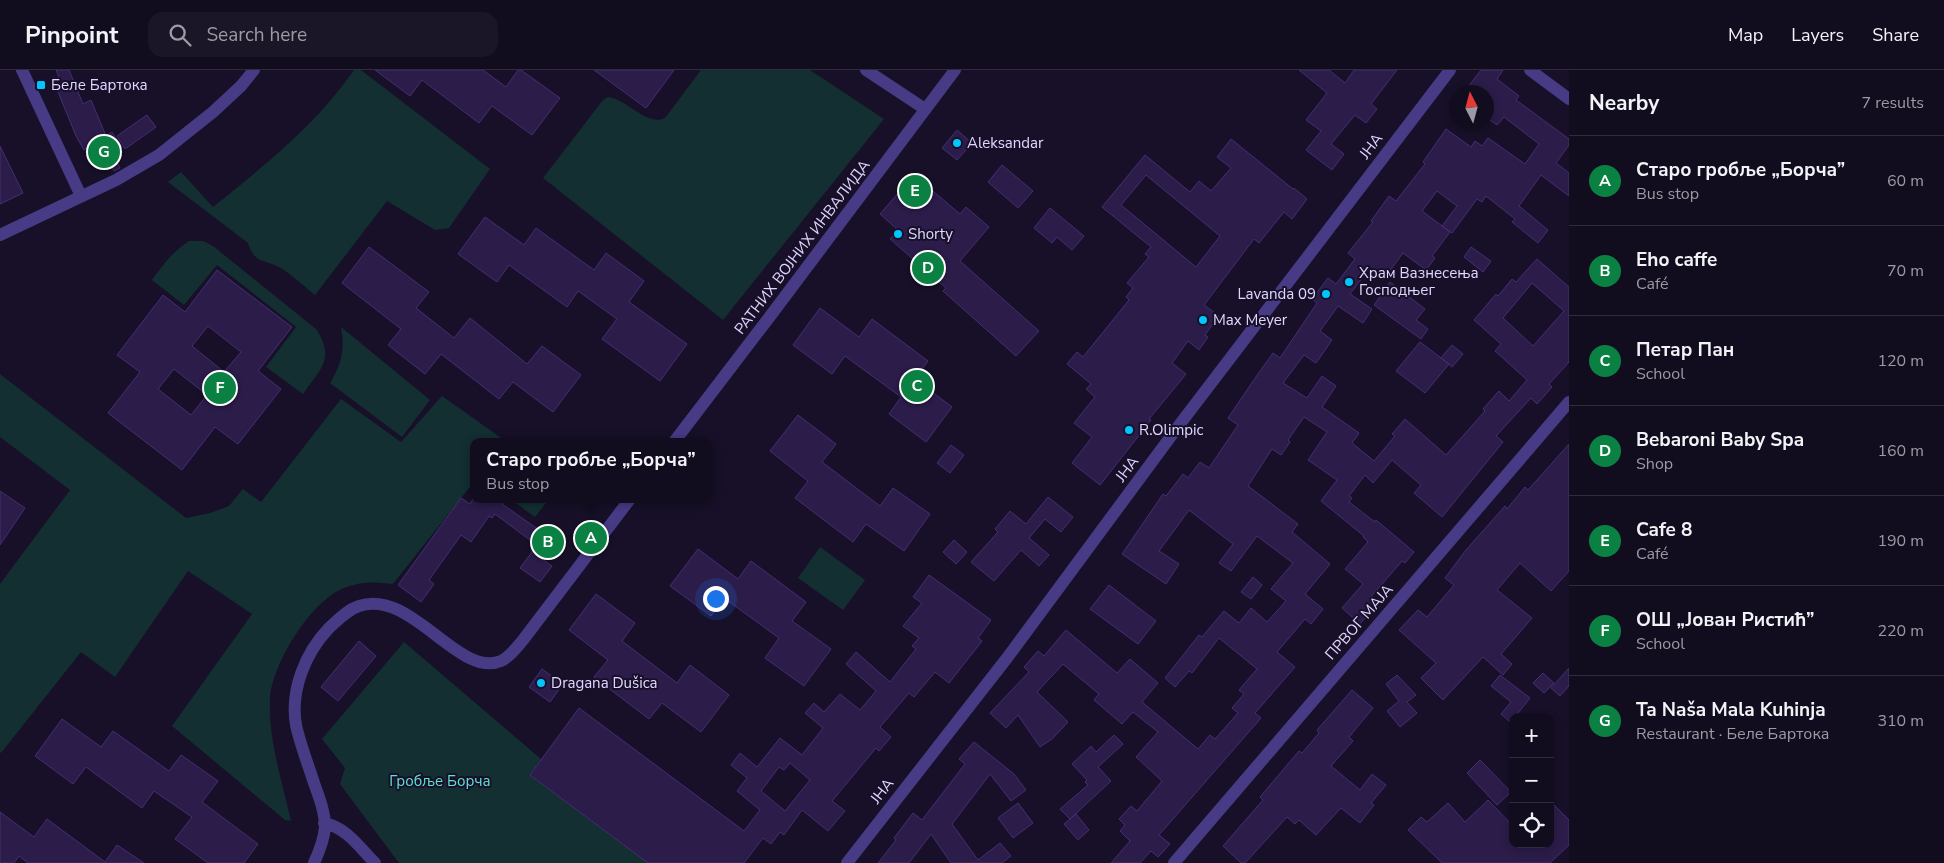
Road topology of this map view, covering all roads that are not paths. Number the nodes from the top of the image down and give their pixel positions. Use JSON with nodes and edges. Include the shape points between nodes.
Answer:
{"nodes":[{"id":1,"x":22,"y":70,"type":"edge"},
{"id":2,"x":254,"y":70,"type":"edge"},
{"id":3,"x":866,"y":70,"type":"edge"},
{"id":4,"x":955,"y":70,"type":"edge"},
{"id":5,"x":1450,"y":70,"type":"edge"},
{"id":6,"x":1530,"y":70,"type":"edge"},
{"id":7,"x":1569,"y":99,"type":"edge"},
{"id":8,"x":925,"y":109,"type":"junction"},
{"id":9,"x":81,"y":196,"type":"junction"},
{"id":10,"x":0,"y":235,"type":"edge"},
{"id":11,"x":1569,"y":402,"type":"edge"},
{"id":12,"x":677,"y":438,"type":"edge"},
{"id":13,"x":627,"y":503,"type":"edge"},
{"id":14,"x":324,"y":823,"type":"junction"},
{"id":15,"x":314,"y":863,"type":"edge"},
{"id":16,"x":375,"y":863,"type":"edge"},
{"id":17,"x":846,"y":863,"type":"edge"},
{"id":18,"x":1174,"y":863,"type":"edge"}],
"edges":[{"from":1,"to":9,"type":"street"},
{"from":2,"to":9,"type":"street","via":[[213,112],[159,155]]},
{"from":3,"to":8,"type":"street"},
{"from":4,"to":8,"type":"street","name":"РАТНИХ ВОЈНИХ ИНВАЛИДА"},
{"from":5,"to":17,"type":"street","name":"ЈНА","via":[[1180,424],[1007,658]]},
{"from":6,"to":7,"type":"street"},
{"from":8,"to":12,"type":"street","name":"РАТНИХ ВОЈНИХ ИНВАЛИДА"},
{"from":9,"to":10,"type":"street"},
{"from":11,"to":18,"type":"street","name":"ПРВОГ МАЈА"},
{"from":13,"to":14,"type":"street","via":[[523,640],[500,662],[472,660],[410,616],[391,607],[378,604],[360,606],[340,617],[314,646],[303,668],[295,709],[296,726]]},
{"from":14,"to":15,"type":"street","via":[[321,847]]},
{"from":14,"to":16,"type":"street","via":[[343,831]]}]}
